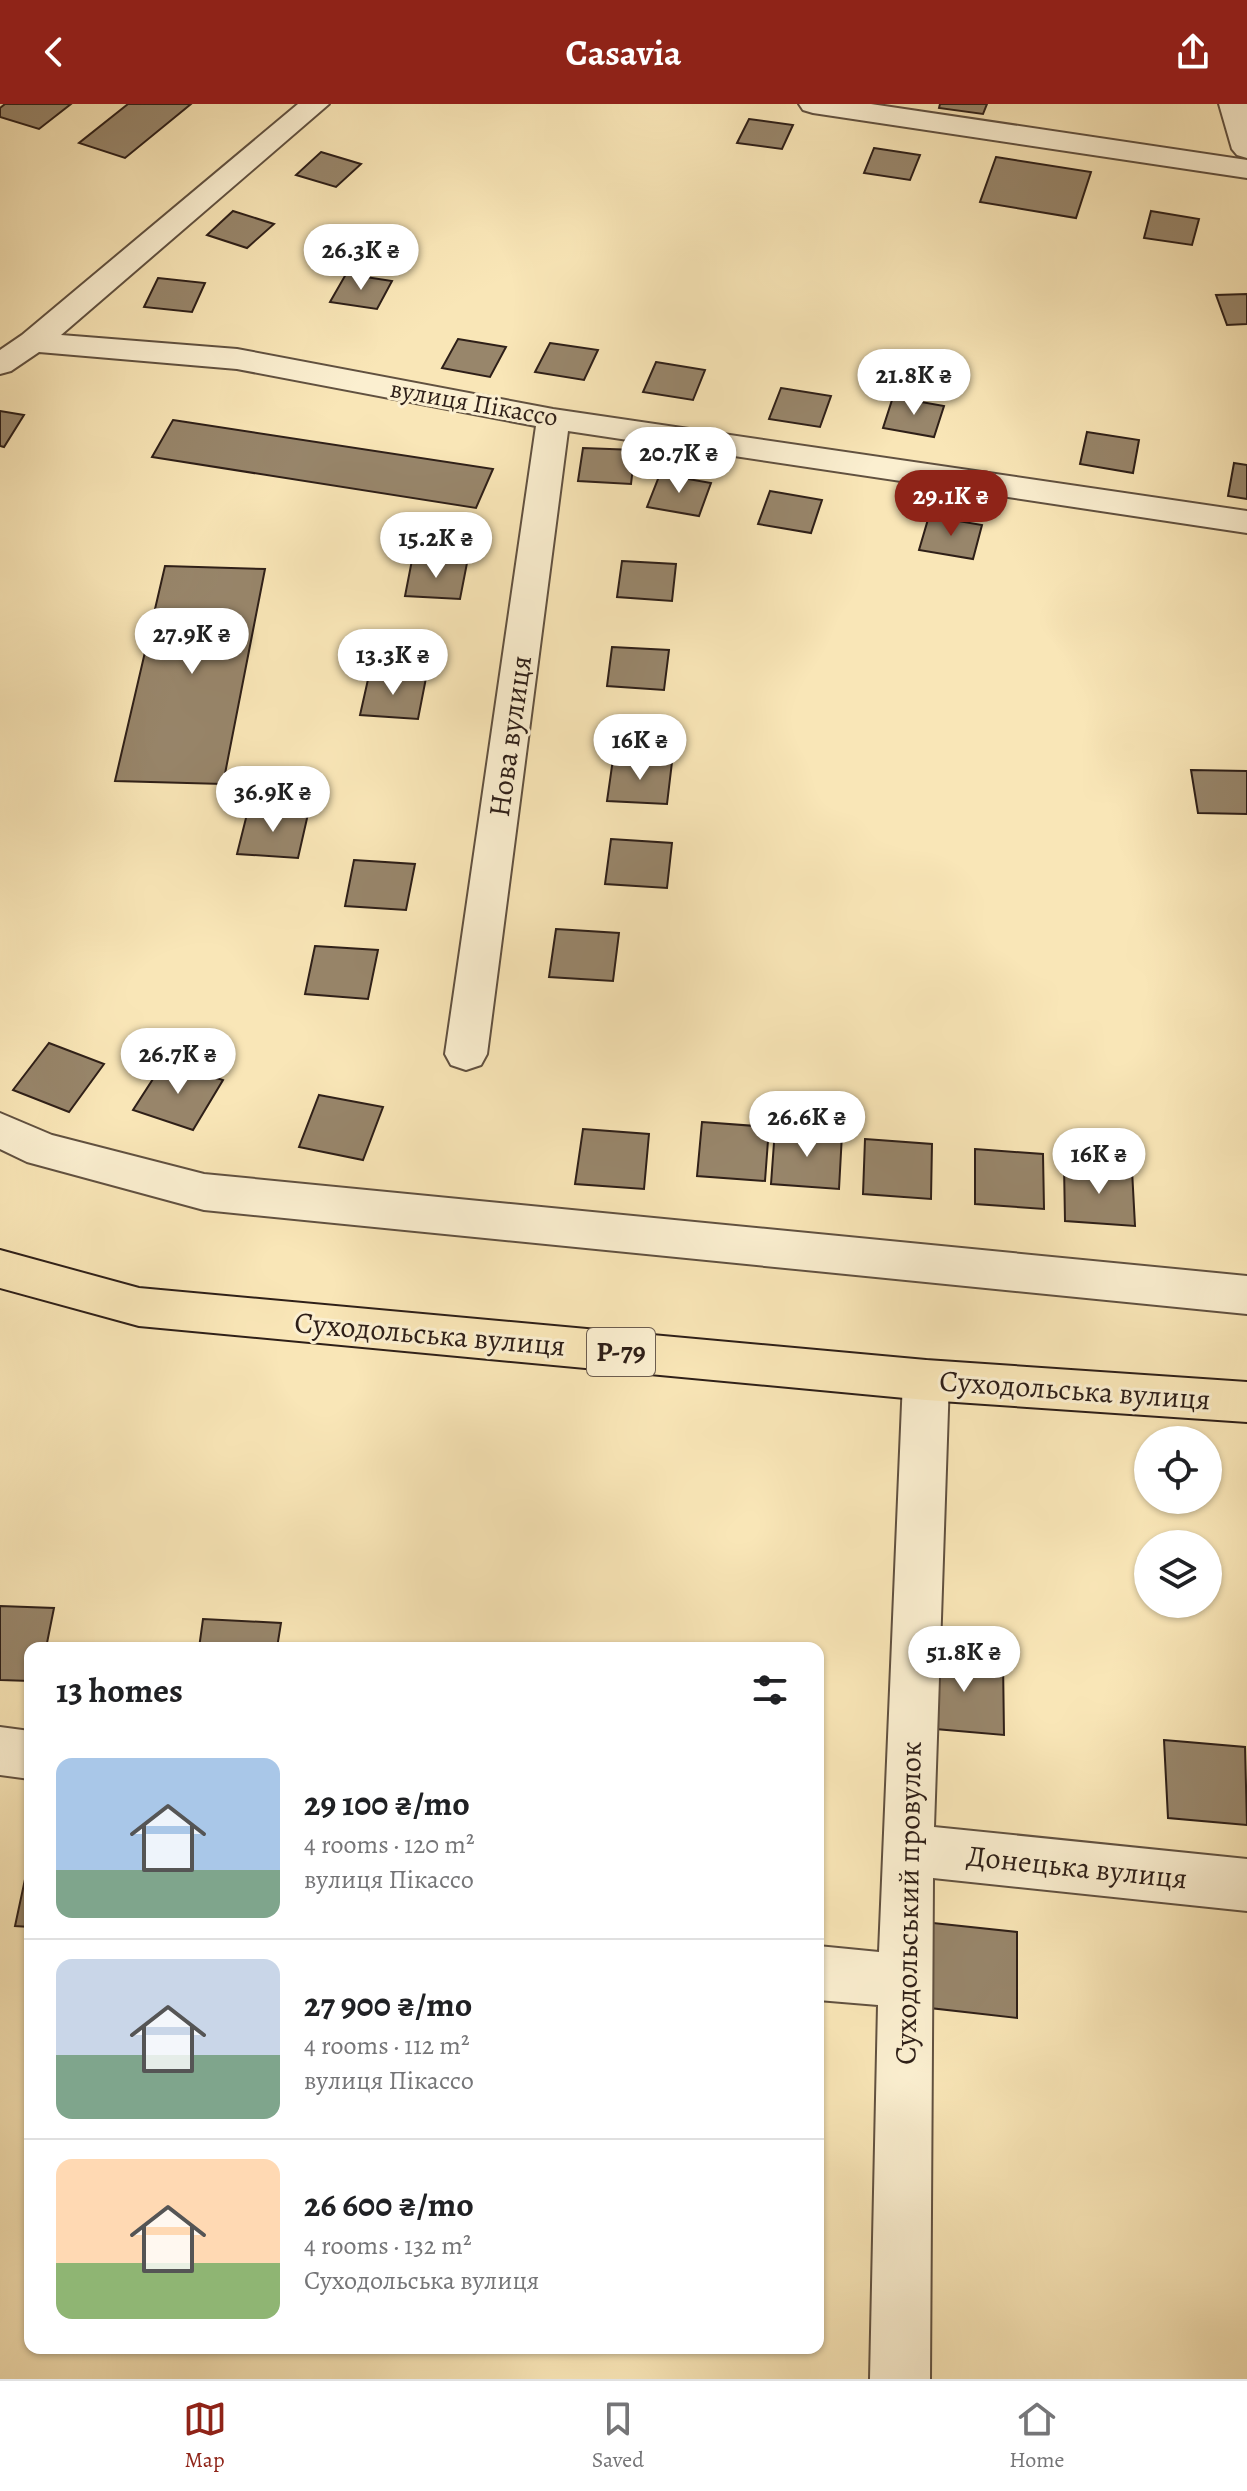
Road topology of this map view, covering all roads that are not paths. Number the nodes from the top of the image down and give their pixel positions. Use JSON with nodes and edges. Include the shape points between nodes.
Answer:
{"nodes":[{"id":1,"x":315,"y":104,"type":"edge"},
{"id":2,"x":813,"y":104,"type":"edge"},
{"id":3,"x":1233,"y":104,"type":"edge"},
{"id":4,"x":1247,"y":149,"type":"edge"},
{"id":5,"x":1247,"y":169,"type":"edge"},
{"id":6,"x":33,"y":342,"type":"junction"},
{"id":7,"x":0,"y":364,"type":"edge"},
{"id":8,"x":553,"y":419,"type":"junction"},
{"id":9,"x":1247,"y":522,"type":"edge"},
{"id":10,"x":466,"y":1054,"type":"dead end"},
{"id":11,"x":0,"y":1130,"type":"edge"},
{"id":12,"x":0,"y":1269,"type":"edge"},
{"id":13,"x":1247,"y":1295,"type":"edge"},
{"id":14,"x":926,"y":1380,"type":"junction"},
{"id":15,"x":1247,"y":1402,"type":"edge"},
{"id":16,"x":0,"y":1751,"type":"edge"},
{"id":17,"x":24,"y":1754,"type":"edge"},
{"id":18,"x":907,"y":1850,"type":"junction"},
{"id":19,"x":1247,"y":1885,"type":"edge"},
{"id":20,"x":824,"y":1974,"type":"edge"},
{"id":21,"x":905,"y":1981,"type":"junction"},
{"id":22,"x":900,"y":2379,"type":"edge"}],
"edges":[{"from":1,"to":6,"type":"street"},
{"from":2,"to":5,"type":"street"},
{"from":3,"to":4,"type":"street"},
{"from":6,"to":7,"type":"street"},
{"from":6,"to":8,"type":"street","name":"вулиця Пікассо","via":[[237,359]]},
{"from":8,"to":9,"type":"street","name":"вулиця Пікассо"},
{"from":8,"to":10,"type":"street","name":"Нова вулиця"},
{"from":11,"to":13,"type":"street","via":[[42,1150],[204,1192]]},
{"from":12,"to":14,"type":"main road","name":"Суходольська вулиця","number":"Р-79","via":[[139,1307]]},
{"from":14,"to":15,"type":"main road","name":"Суходольська вулиця","number":"Р-79"},
{"from":14,"to":18,"type":"street","name":"Суходольський провулок"},
{"from":16,"to":17,"type":"street"},
{"from":18,"to":19,"type":"street","name":"Донецька вулиця"},
{"from":18,"to":21,"type":"street","name":"Суходольський провулок"},
{"from":20,"to":21,"type":"street"},
{"from":21,"to":22,"type":"street","name":"Суходольський провулок"}]}
